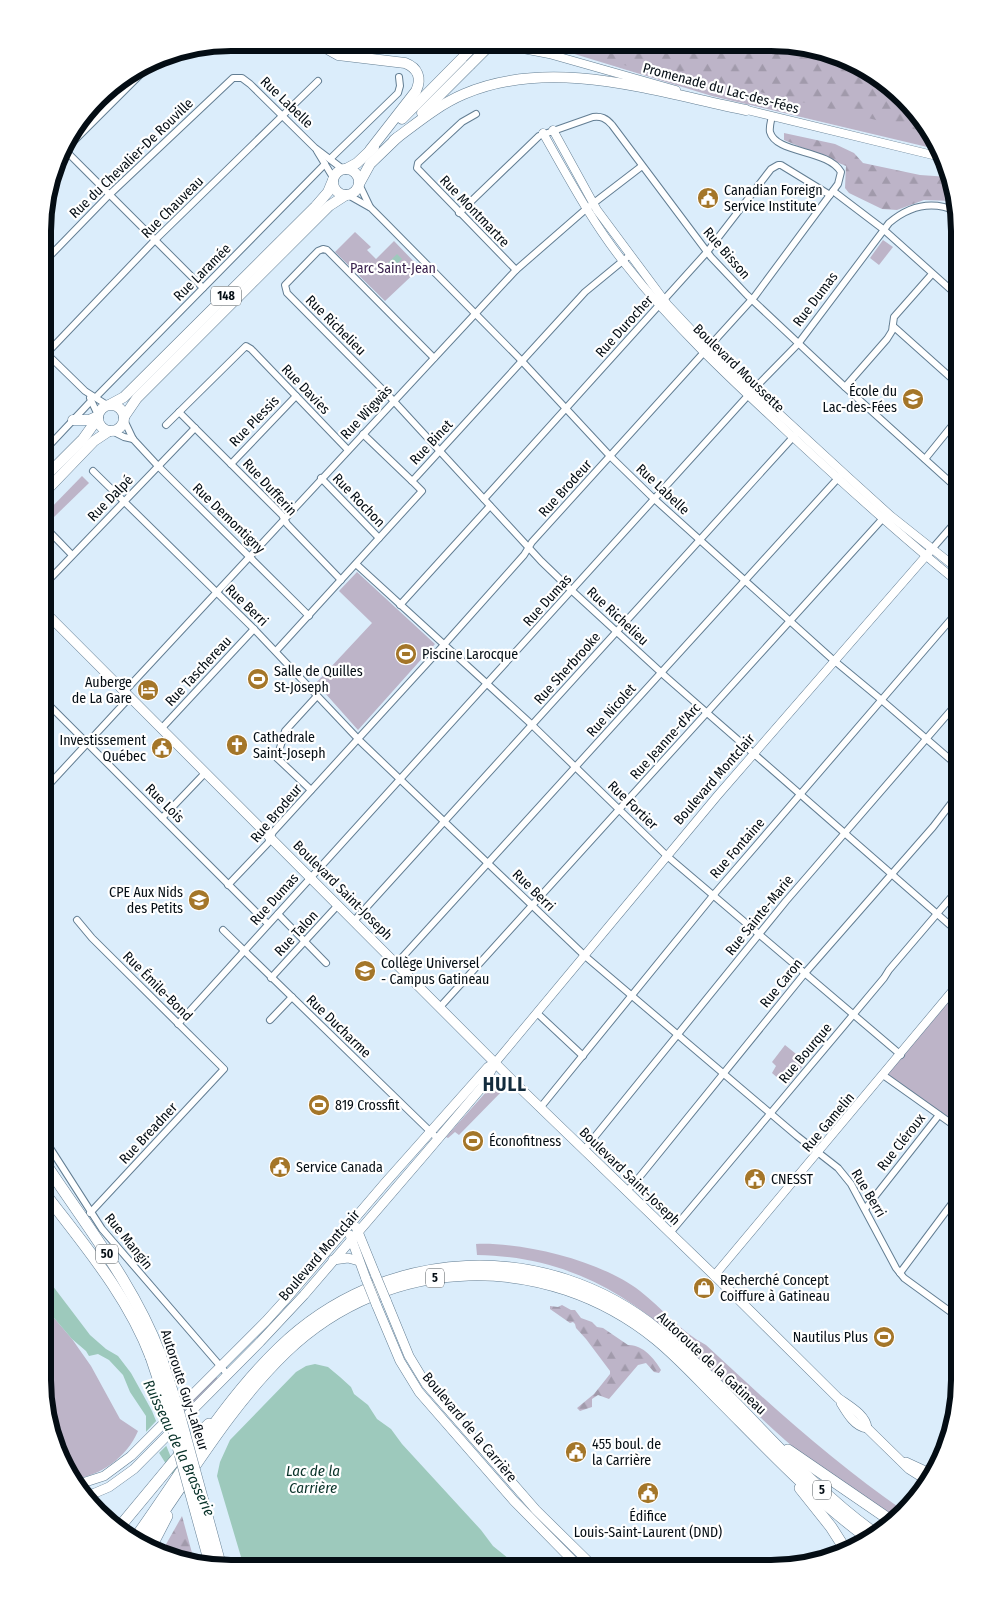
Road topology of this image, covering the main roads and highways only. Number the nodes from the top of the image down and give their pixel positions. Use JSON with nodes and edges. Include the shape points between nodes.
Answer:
{"nodes":[{"id":1,"x":331,"y":51,"type":"edge"},
{"id":2,"x":472,"y":51,"type":"edge"},
{"id":3,"x":480,"y":51,"type":"edge"},
{"id":4,"x":466,"y":61,"type":"junction"},
{"id":5,"x":746,"y":110,"type":"road end"},
{"id":6,"x":394,"y":140,"type":"junction"},
{"id":7,"x":370,"y":150,"type":"junction"},
{"id":8,"x":345,"y":169,"type":"junction"},
{"id":9,"x":334,"y":180,"type":"junction"},
{"id":10,"x":359,"y":184,"type":"junction"},
{"id":11,"x":347,"y":195,"type":"junction"},
{"id":12,"x":109,"y":405,"type":"junction"},
{"id":13,"x":98,"y":417,"type":"junction"},
{"id":14,"x":124,"y":418,"type":"junction"},
{"id":15,"x":73,"y":420,"type":"road end"},
{"id":16,"x":110,"y":431,"type":"junction"},
{"id":17,"x":51,"y":471,"type":"edge"},
{"id":18,"x":51,"y":486,"type":"edge"},
{"id":19,"x":51,"y":618,"type":"edge"},
{"id":20,"x":495,"y":1063,"type":"junction"},
{"id":21,"x":482,"y":1087,"type":"junction"},
{"id":22,"x":519,"y":1087,"type":"junction"},
{"id":23,"x":51,"y":1172,"type":"edge"},
{"id":24,"x":51,"y":1202,"type":"edge"},
{"id":25,"x":351,"y":1224,"type":"junction"},
{"id":26,"x":358,"y":1231,"type":"junction"},
{"id":27,"x":351,"y":1239,"type":"junction"},
{"id":28,"x":333,"y":1260,"type":"junction"},
{"id":29,"x":359,"y":1261,"type":"junction"},
{"id":30,"x":156,"y":1355,"type":"junction"},
{"id":31,"x":232,"y":1402,"type":"junction"},
{"id":32,"x":771,"y":1440,"type":"junction"},
{"id":33,"x":890,"y":1450,"type":"junction"},
{"id":34,"x":776,"y":1457,"type":"junction"},
{"id":35,"x":190,"y":1467,"type":"junction"},
{"id":36,"x":926,"y":1471,"type":"edge"},
{"id":37,"x":922,"y":1477,"type":"edge"},
{"id":38,"x":84,"y":1483,"type":"edge"},
{"id":39,"x":176,"y":1489,"type":"junction"},
{"id":40,"x":92,"y":1494,"type":"edge"},
{"id":41,"x":137,"y":1504,"type":"junction"},
{"id":42,"x":886,"y":1517,"type":"edge"},
{"id":43,"x":120,"y":1521,"type":"edge"},
{"id":44,"x":122,"y":1523,"type":"edge"},
{"id":45,"x":870,"y":1530,"type":"edge"},
{"id":46,"x":139,"y":1534,"type":"edge"},
{"id":47,"x":863,"y":1534,"type":"edge"},
{"id":48,"x":145,"y":1538,"type":"edge"},
{"id":49,"x":154,"y":1542,"type":"edge"},
{"id":50,"x":842,"y":1545,"type":"edge"},
{"id":51,"x":209,"y":1558,"type":"edge"},
{"id":52,"x":219,"y":1559,"type":"edge"},
{"id":53,"x":572,"y":1560,"type":"edge"},
{"id":54,"x":587,"y":1560,"type":"edge"}],
"edges":[{"from":1,"to":7,"type":"main road","via":[[338,55],[405,63],[418,75],[416,91]]},
{"from":2,"to":4,"type":"main road"},
{"from":3,"to":4,"type":"main road","bridge":true},
{"from":4,"to":6,"type":"main road"},
{"from":4,"to":7,"type":"main road"},
{"from":5,"to":6,"type":"main road","via":[[612,81],[529,79],[494,84],[464,94],[434,110]]},
{"from":6,"to":10,"type":"main road","via":[[370,164]]},
{"from":7,"to":8,"type":"main road"},
{"from":8,"to":9,"type":"main road"},
{"from":8,"to":10,"type":"main road","via":[[356,174]]},
{"from":9,"to":11,"type":"main road","via":[[338,192]]},
{"from":9,"to":12,"type":"main road","number":"148","via":[[328,192],[259,263],[124,397]]},
{"from":10,"to":11,"type":"main road","via":[[356,191]]},
{"from":11,"to":14,"type":"main road","number":"148","via":[[326,208],[219,315],[137,398]]},
{"from":12,"to":13,"type":"main road","via":[[101,409]]},
{"from":12,"to":14,"type":"main road","via":[[120,408]]},
{"from":13,"to":15,"type":"main road"},
{"from":13,"to":16,"type":"main road","via":[[100,426]]},
{"from":13,"to":17,"type":"main road","via":[[83,439]]},
{"from":14,"to":16,"type":"main road","via":[[119,428]]},
{"from":16,"to":18,"type":"main road","via":[[94,441]]},
{"from":19,"to":20,"type":"main road","name":"Boulevard Saint-Joseph"},
{"from":20,"to":21,"type":"main road","name":"Boulevard Montclair"},
{"from":20,"to":22,"type":"main road","name":"Boulevard Saint-Joseph"},
{"from":20,"to":25,"type":"main road","name":"Boulevard Montclair","via":[[488,1067]]},
{"from":21,"to":22,"type":"main road","via":[[498,1079]]},
{"from":21,"to":26,"type":"main road","name":"Boulevard Montclair"},
{"from":22,"to":33,"type":"main road","name":"Boulevard Saint-Joseph","via":[[838,1398],[848,1415]]},
{"from":23,"to":30,"type":"highway","name":"Autoroute Guy-Lafleur","number":"50","via":[[125,1282],[145,1319]]},
{"from":24,"to":30,"type":"highway","name":"Autoroute Guy-Lafleur","number":"50","via":[[116,1288]]},
{"from":25,"to":26,"type":"main road","name":"Boulevard de la Carrière"},
{"from":25,"to":27,"type":"main road","name":"Boulevard de la Carrière"},
{"from":25,"to":38,"type":"main road","name":"Boulevard Montclair","via":[[280,1306],[143,1444],[111,1472]]},
{"from":26,"to":27,"type":"main road","name":"Boulevard Montclair"},
{"from":26,"to":54,"type":"main road","name":"Boulevard de la Carrière","bridge":true,"via":[[409,1356],[426,1384],[536,1510]]},
{"from":27,"to":28,"type":"main road","name":"Boulevard Montclair"},
{"from":27,"to":29,"type":"main road","name":"Boulevard de la Carrière"},
{"from":28,"to":29,"type":"main road","via":[[348,1258]]},
{"from":28,"to":40,"type":"main road","name":"Boulevard Montclair","via":[[294,1306],[134,1469],[102,1491]]},
{"from":29,"to":53,"type":"main road","name":"Boulevard de la Carrière","bridge":true,"via":[[398,1356],[419,1392],[523,1510]]},
{"from":30,"to":51,"type":"highway","name":"Autoroute Guy-Lafleur","number":"50","bridge":true,"via":[[164,1396]]},
{"from":30,"to":52,"type":"highway","name":"Autoroute Guy-Lafleur","number":"50","bridge":true,"via":[[175,1401]]},
{"from":31,"to":32,"type":"highway","name":"Autoroute de la Gatineau","number":"5","via":[[259,1368],[290,1338],[348,1298],[416,1273],[460,1267],[497,1267],[564,1279],[628,1308],[672,1342]]},
{"from":31,"to":35,"type":"highway","name":"Autoroute de la Gatineau","number":"5"},
{"from":31,"to":41,"type":"highway","via":[[182,1451]]},
{"from":32,"to":42,"type":"highway"},
{"from":32,"to":45,"type":"highway","name":"Autoroute de la Gatineau","number":"5","via":[[826,1494]]},
{"from":33,"to":36,"type":"main road","name":"Boulevard Saint-Joseph"},
{"from":33,"to":37,"type":"main road","name":"Boulevard Saint-Joseph"},
{"from":34,"to":35,"type":"highway","name":"Autoroute de la Gatineau","number":"5","via":[[667,1349],[623,1316],[585,1296],[552,1285],[510,1276],[474,1274],[431,1278],[396,1287],[361,1301],[324,1322],[290,1349],[257,1383]]},
{"from":34,"to":47,"type":"highway","name":"Autoroute de la Gatineau","number":"5","via":[[826,1505]]},
{"from":34,"to":50,"type":"highway"},
{"from":35,"to":39,"type":"highway","name":"Autoroute de la Gatineau","number":"5"},
{"from":39,"to":46,"type":"highway","name":"Autoroute de la Gatineau","number":"5"},
{"from":39,"to":48,"type":"highway","name":"Autoroute de la Gatineau","number":"5"},
{"from":39,"to":49,"type":"highway"},
{"from":41,"to":43,"type":"highway"},
{"from":41,"to":44,"type":"highway"}]}
